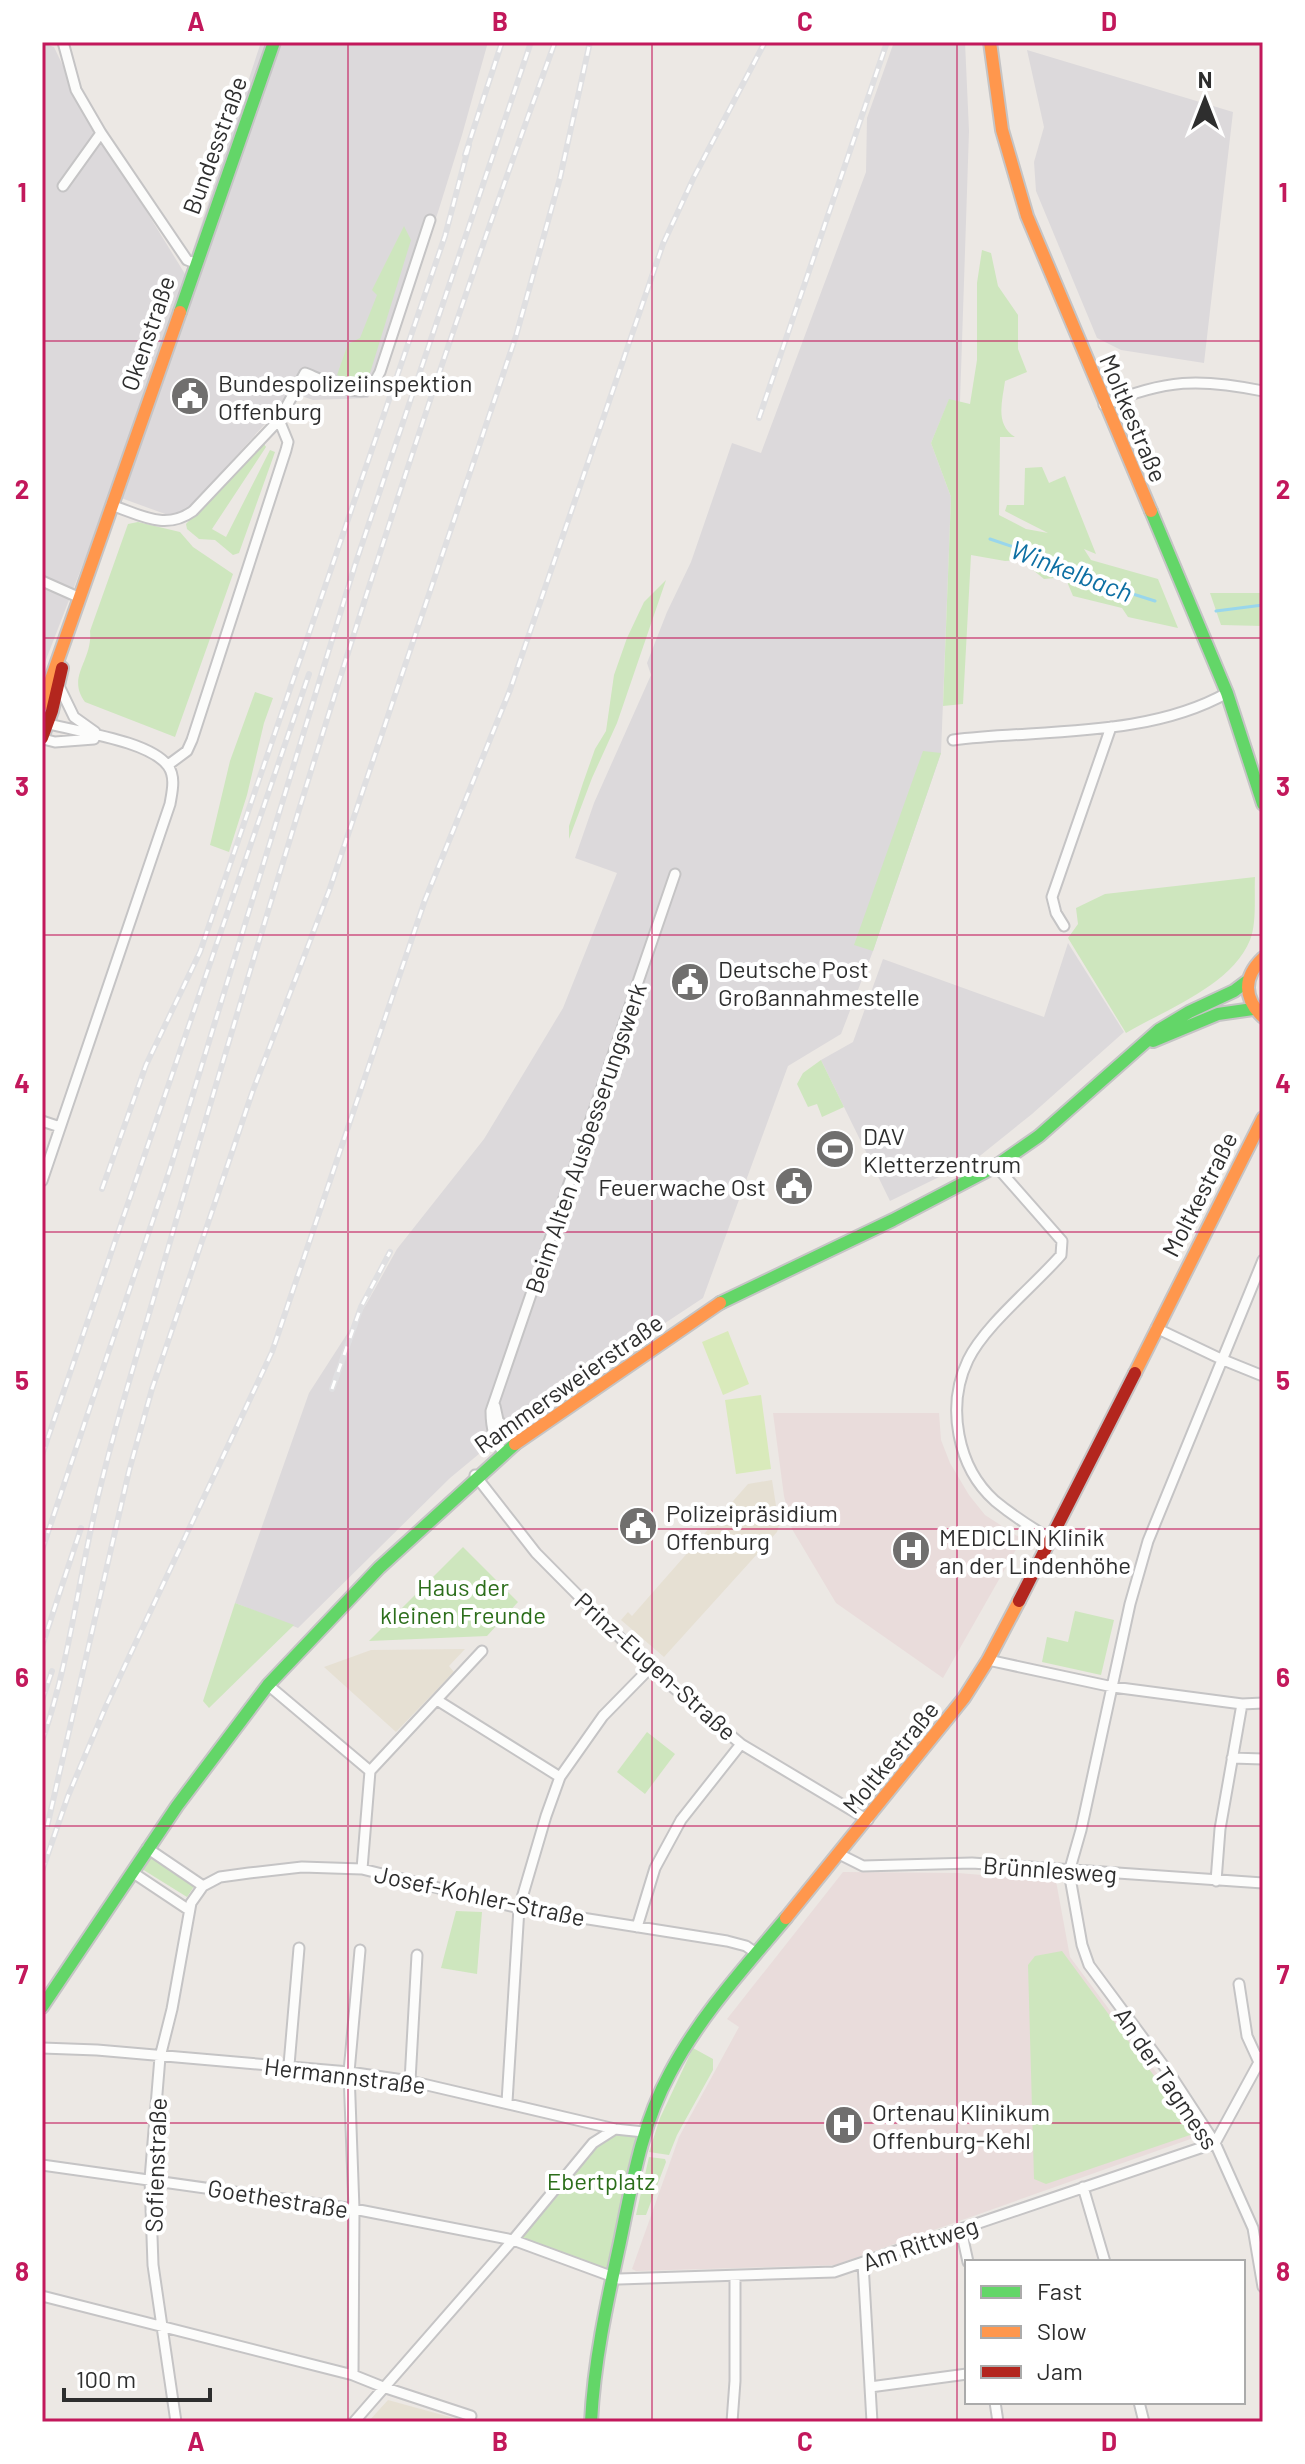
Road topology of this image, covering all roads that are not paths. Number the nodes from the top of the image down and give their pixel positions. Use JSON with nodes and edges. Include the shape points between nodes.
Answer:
{"nodes":[{"id":1,"x":63,"y":42,"type":"edge"},
{"id":2,"x":274,"y":42,"type":"edge"},
{"id":3,"x":990,"y":42,"type":"edge"},
{"id":4,"x":101,"y":133,"type":"junction"},
{"id":5,"x":63,"y":186,"type":"dead end"},
{"id":6,"x":430,"y":220,"type":"dead end"},
{"id":7,"x":195,"y":263,"type":"junction"},
{"id":8,"x":1263,"y":391,"type":"edge"},
{"id":9,"x":1104,"y":405,"type":"junction"},
{"id":10,"x":279,"y":420,"type":"junction"},
{"id":11,"x":111,"y":505,"type":"junction"},
{"id":12,"x":42,"y":581,"type":"edge"},
{"id":13,"x":78,"y":597,"type":"junction"},
{"id":14,"x":50,"y":686,"type":"edge"},
{"id":15,"x":1227,"y":693,"type":"junction"},
{"id":16,"x":42,"y":705,"type":"edge"},
{"id":17,"x":45,"y":723,"type":"edge"},
{"id":18,"x":1111,"y":727,"type":"junction"},
{"id":19,"x":105,"y":738,"type":"junction"},
{"id":20,"x":42,"y":740,"type":"edge"},
{"id":21,"x":953,"y":740,"type":"dead end"},
{"id":22,"x":168,"y":765,"type":"junction"},
{"id":23,"x":1263,"y":804,"type":"edge"},
{"id":24,"x":675,"y":874,"type":"dead end"},
{"id":25,"x":1064,"y":926,"type":"dead end"},
{"id":26,"x":1263,"y":958,"type":"edge"},
{"id":27,"x":1246,"y":982,"type":"junction"},
{"id":28,"x":1260,"y":1015,"type":"edge"},
{"id":29,"x":1146,"y":1044,"type":"junction"},
{"id":30,"x":1263,"y":1118,"type":"edge"},
{"id":31,"x":42,"y":1121,"type":"edge"},
{"id":32,"x":60,"y":1127,"type":"junction"},
{"id":33,"x":996,"y":1166,"type":"junction"},
{"id":34,"x":42,"y":1181,"type":"edge"},
{"id":35,"x":1263,"y":1260,"type":"edge"},
{"id":36,"x":1156,"y":1328,"type":"junction"},
{"id":37,"x":1221,"y":1359,"type":"junction"},
{"id":38,"x":1263,"y":1376,"type":"edge"},
{"id":39,"x":494,"y":1402,"type":"junction"},
{"id":40,"x":517,"y":1443,"type":"junction"},
{"id":41,"x":503,"y":1452,"type":"junction"},
{"id":42,"x":475,"y":1475,"type":"junction"},
{"id":43,"x":1051,"y":1539,"type":"junction"},
{"id":44,"x":482,"y":1651,"type":"dead end"},
{"id":45,"x":988,"y":1660,"type":"junction"},
{"id":46,"x":650,"y":1668,"type":"junction"},
{"id":47,"x":268,"y":1685,"type":"junction"},
{"id":48,"x":1113,"y":1687,"type":"junction"},
{"id":49,"x":437,"y":1700,"type":"junction"},
{"id":50,"x":1263,"y":1703,"type":"edge"},
{"id":51,"x":1242,"y":1704,"type":"junction"},
{"id":52,"x":741,"y":1744,"type":"junction"},
{"id":53,"x":1232,"y":1758,"type":"junction"},
{"id":54,"x":1263,"y":1759,"type":"edge"},
{"id":55,"x":370,"y":1771,"type":"junction"},
{"id":56,"x":560,"y":1777,"type":"junction"},
{"id":57,"x":868,"y":1820,"type":"junction"},
{"id":58,"x":147,"y":1848,"type":"junction"},
{"id":59,"x":839,"y":1854,"type":"junction"},
{"id":60,"x":362,"y":1869,"type":"junction"},
{"id":61,"x":132,"y":1872,"type":"junction"},
{"id":62,"x":1069,"y":1872,"type":"junction"},
{"id":63,"x":1216,"y":1881,"type":"junction"},
{"id":64,"x":1263,"y":1883,"type":"edge"},
{"id":65,"x":203,"y":1886,"type":"junction"},
{"id":66,"x":519,"y":1908,"type":"junction"},
{"id":67,"x":189,"y":1910,"type":"junction"},
{"id":68,"x":637,"y":1927,"type":"junction"},
{"id":69,"x":299,"y":1948,"type":"dead end"},
{"id":70,"x":360,"y":1950,"type":"dead end"},
{"id":71,"x":756,"y":1953,"type":"junction"},
{"id":72,"x":417,"y":1955,"type":"dead end"},
{"id":73,"x":1239,"y":1984,"type":"dead end"},
{"id":74,"x":42,"y":2007,"type":"edge"},
{"id":75,"x":42,"y":2048,"type":"edge"},
{"id":76,"x":160,"y":2057,"type":"junction"},
{"id":77,"x":1261,"y":2058,"type":"edge"},
{"id":78,"x":289,"y":2065,"type":"junction"},
{"id":79,"x":349,"y":2072,"type":"junction"},
{"id":80,"x":410,"y":2081,"type":"junction"},
{"id":81,"x":507,"y":2102,"type":"junction"},
{"id":82,"x":615,"y":2129,"type":"junction"},
{"id":83,"x":644,"y":2132,"type":"junction"},
{"id":84,"x":1215,"y":2143,"type":"junction"},
{"id":85,"x":42,"y":2165,"type":"edge"},
{"id":86,"x":150,"y":2179,"type":"junction"},
{"id":87,"x":1083,"y":2187,"type":"junction"},
{"id":88,"x":354,"y":2209,"type":"junction"},
{"id":89,"x":961,"y":2230,"type":"junction"},
{"id":90,"x":513,"y":2240,"type":"junction"},
{"id":91,"x":968,"y":2260,"type":"edge"},
{"id":92,"x":1104,"y":2260,"type":"edge"},
{"id":93,"x":863,"y":2263,"type":"junction"},
{"id":94,"x":735,"y":2276,"type":"junction"},
{"id":95,"x":614,"y":2277,"type":"junction"},
{"id":96,"x":1263,"y":2287,"type":"edge"},
{"id":97,"x":42,"y":2296,"type":"edge"},
{"id":98,"x":160,"y":2328,"type":"junction"},
{"id":99,"x":965,"y":2374,"type":"edge"},
{"id":100,"x":353,"y":2375,"type":"junction"},
{"id":101,"x":383,"y":2387,"type":"junction"},
{"id":102,"x":870,"y":2387,"type":"junction"},
{"id":103,"x":471,"y":2416,"type":"dead end"},
{"id":104,"x":176,"y":2422,"type":"edge"},
{"id":105,"x":354,"y":2422,"type":"edge"},
{"id":106,"x":591,"y":2422,"type":"edge"},
{"id":107,"x":732,"y":2422,"type":"edge"},
{"id":108,"x":872,"y":2422,"type":"edge"}],
"edges":[{"from":1,"to":4,"type":"street","name":"Okenstraße","via":[[76,90]]},
{"from":2,"to":7,"type":"street","name":"Bundesstraße"},
{"from":3,"to":9,"type":"street","name":"Moltkestraße","via":[[1007,155]]},
{"from":4,"to":5,"type":"street"},
{"from":4,"to":7,"type":"street","name":"Okenstraße","via":[[187,260]]},
{"from":6,"to":10,"type":"street","via":[[371,388],[348,390],[305,373]]},
{"from":7,"to":11,"type":"street","name":"Okenstraße"},
{"from":8,"to":9,"type":"street","via":[[1219,382],[1181,382]]},
{"from":9,"to":15,"type":"street","name":"Moltkestraße"},
{"from":10,"to":11,"type":"street","via":[[183,518],[159,521]]},
{"from":10,"to":22,"type":"street","via":[[288,442],[282,463],[192,740],[187,751]]},
{"from":11,"to":13,"type":"street","name":"Okenstraße"},
{"from":12,"to":13,"type":"street"},
{"from":13,"to":14,"type":"street","name":"Okenstraße"},
{"from":14,"to":16,"type":"street","name":"Okenstraße"},
{"from":14,"to":17,"type":"street","name":"Okenstraße"},
{"from":14,"to":19,"type":"street","via":[[74,717]]},
{"from":15,"to":18,"type":"street","via":[[1173,715]]},
{"from":15,"to":23,"type":"street","name":"Moltkestraße"},
{"from":17,"to":19,"type":"street"},
{"from":17,"to":20,"type":"street","name":"Okenstraße"},
{"from":18,"to":21,"type":"street"},
{"from":18,"to":25,"type":"street","via":[[1052,897]]},
{"from":19,"to":20,"type":"street"},
{"from":19,"to":22,"type":"street","via":[[154,754]]},
{"from":22,"to":32,"type":"street","via":[[170,804]]},
{"from":24,"to":39,"type":"street","name":"Beim Alten Ausbesserungswerk"},
{"from":26,"to":27,"type":"street"},
{"from":27,"to":28,"type":"street","via":[[1247,996]]},
{"from":27,"to":29,"type":"street","name":"Rammersweierstraße","via":[[1169,1024]]},
{"from":28,"to":29,"type":"street","name":"Rammersweierstraße","via":[[1218,1014]]},
{"from":29,"to":33,"type":"street","name":"Rammersweierstraße"},
{"from":30,"to":36,"type":"street","name":"Moltkestraße"},
{"from":31,"to":32,"type":"street"},
{"from":32,"to":34,"type":"street"},
{"from":33,"to":40,"type":"street","name":"Rammersweierstraße","via":[[724,1300]]},
{"from":33,"to":43,"type":"street","via":[[1062,1241],[1061,1255],[968,1360],[957,1425],[968,1461],[994,1500]]},
{"from":35,"to":37,"type":"street"},
{"from":36,"to":37,"type":"street"},
{"from":36,"to":43,"type":"street","name":"Moltkestraße"},
{"from":37,"to":38,"type":"street"},
{"from":37,"to":48,"type":"street","via":[[1148,1541]]},
{"from":39,"to":40,"type":"street","via":[[498,1420]]},
{"from":39,"to":41,"type":"street","name":"Beim Alten Ausbesserungswerk","via":[[491,1426]]},
{"from":40,"to":41,"type":"street","name":"Rammersweierstraße"},
{"from":41,"to":42,"type":"street","name":"Rammersweierstraße"},
{"from":42,"to":46,"type":"street","name":"Prinz-Eugen-Straße","via":[[536,1553]]},
{"from":42,"to":47,"type":"street","name":"Rammersweierstraße"},
{"from":43,"to":45,"type":"street","name":"Moltkestraße"},
{"from":44,"to":49,"type":"street"},
{"from":45,"to":48,"type":"street"},
{"from":45,"to":57,"type":"street","name":"Moltkestraße"},
{"from":46,"to":52,"type":"street","name":"Prinz-Eugen-Straße"},
{"from":46,"to":56,"type":"street","via":[[603,1716]]},
{"from":47,"to":55,"type":"street"},
{"from":47,"to":58,"type":"street","name":"Rammersweierstraße"},
{"from":48,"to":51,"type":"street"},
{"from":48,"to":62,"type":"street"},
{"from":49,"to":55,"type":"street"},
{"from":49,"to":56,"type":"street"},
{"from":50,"to":51,"type":"street"},
{"from":51,"to":53,"type":"street"},
{"from":52,"to":57,"type":"street","name":"Prinz-Eugen-Straße"},
{"from":52,"to":68,"type":"street","via":[[681,1820],[655,1868]]},
{"from":53,"to":54,"type":"street"},
{"from":53,"to":63,"type":"street"},
{"from":55,"to":60,"type":"street"},
{"from":56,"to":66,"type":"street"},
{"from":57,"to":59,"type":"street","name":"Moltkestraße"},
{"from":58,"to":61,"type":"street","name":"Rammersweierstraße"},
{"from":58,"to":65,"type":"street"},
{"from":59,"to":62,"type":"street","name":"Brünnlesweg","via":[[863,1866],[972,1863]]},
{"from":59,"to":71,"type":"street","name":"Moltkestraße"},
{"from":60,"to":65,"type":"street","name":"Josef-Kohler-Straße","via":[[263,1871],[220,1877]]},
{"from":60,"to":66,"type":"street","name":"Josef-Kohler-Straße"},
{"from":61,"to":67,"type":"street"},
{"from":61,"to":74,"type":"street","name":"Rammersweierstraße"},
{"from":62,"to":63,"type":"street","name":"Brünnlesweg"},
{"from":62,"to":84,"type":"street","name":"An der Tagmess","via":[[1089,1965]]},
{"from":63,"to":64,"type":"street","name":"Brünnlesweg"},
{"from":65,"to":67,"type":"street"},
{"from":66,"to":68,"type":"street","name":"Josef-Kohler-Straße"},
{"from":66,"to":81,"type":"street"},
{"from":67,"to":76,"type":"street","name":"Sofienstraße"},
{"from":68,"to":71,"type":"street","name":"Josef-Kohler-Straße","via":[[727,1941]]},
{"from":69,"to":78,"type":"street"},
{"from":70,"to":79,"type":"street"},
{"from":71,"to":83,"type":"street","name":"Moltkestraße","via":[[686,2042]]},
{"from":72,"to":80,"type":"street"},
{"from":73,"to":77,"type":"street","via":[[1247,2036]]},
{"from":75,"to":76,"type":"street","name":"Hermannstraße"},
{"from":76,"to":78,"type":"street","name":"Hermannstraße"},
{"from":76,"to":86,"type":"street","name":"Sofienstraße"},
{"from":77,"to":84,"type":"street"},
{"from":78,"to":79,"type":"street","name":"Hermannstraße"},
{"from":79,"to":80,"type":"street","name":"Hermannstraße"},
{"from":79,"to":88,"type":"street"},
{"from":80,"to":81,"type":"street","name":"Hermannstraße"},
{"from":81,"to":82,"type":"street","name":"Hermannstraße"},
{"from":82,"to":83,"type":"street","name":"Hermannstraße"},
{"from":82,"to":90,"type":"street","via":[[593,2143]]},
{"from":83,"to":95,"type":"street","name":"Moltkestraße"},
{"from":84,"to":87,"type":"street","name":"Am Rittweg"},
{"from":84,"to":96,"type":"street","name":"An der Tagmess","via":[[1253,2228]]},
{"from":85,"to":86,"type":"street","name":"Goethestraße"},
{"from":86,"to":88,"type":"street","name":"Goethestraße"},
{"from":86,"to":98,"type":"street","name":"Sofienstraße"},
{"from":87,"to":89,"type":"street","name":"Am Rittweg"},
{"from":87,"to":92,"type":"street"},
{"from":88,"to":90,"type":"street","name":"Goethestraße"},
{"from":88,"to":100,"type":"street"},
{"from":89,"to":91,"type":"street"},
{"from":89,"to":93,"type":"street","name":"Am Rittweg"},
{"from":90,"to":95,"type":"street"},
{"from":90,"to":101,"type":"street"},
{"from":93,"to":94,"type":"street","name":"Am Rittweg","via":[[834,2272]]},
{"from":93,"to":102,"type":"street"},
{"from":94,"to":95,"type":"street","name":"Am Rittweg"},
{"from":94,"to":107,"type":"street"},
{"from":95,"to":106,"type":"street","name":"Moltkestraße","via":[[593,2380]]},
{"from":97,"to":98,"type":"street"},
{"from":98,"to":100,"type":"street"},
{"from":98,"to":104,"type":"street","name":"Sofienstraße"},
{"from":99,"to":102,"type":"street"},
{"from":100,"to":101,"type":"street"},
{"from":101,"to":103,"type":"street"},
{"from":101,"to":105,"type":"street"},
{"from":102,"to":108,"type":"street"}]}
